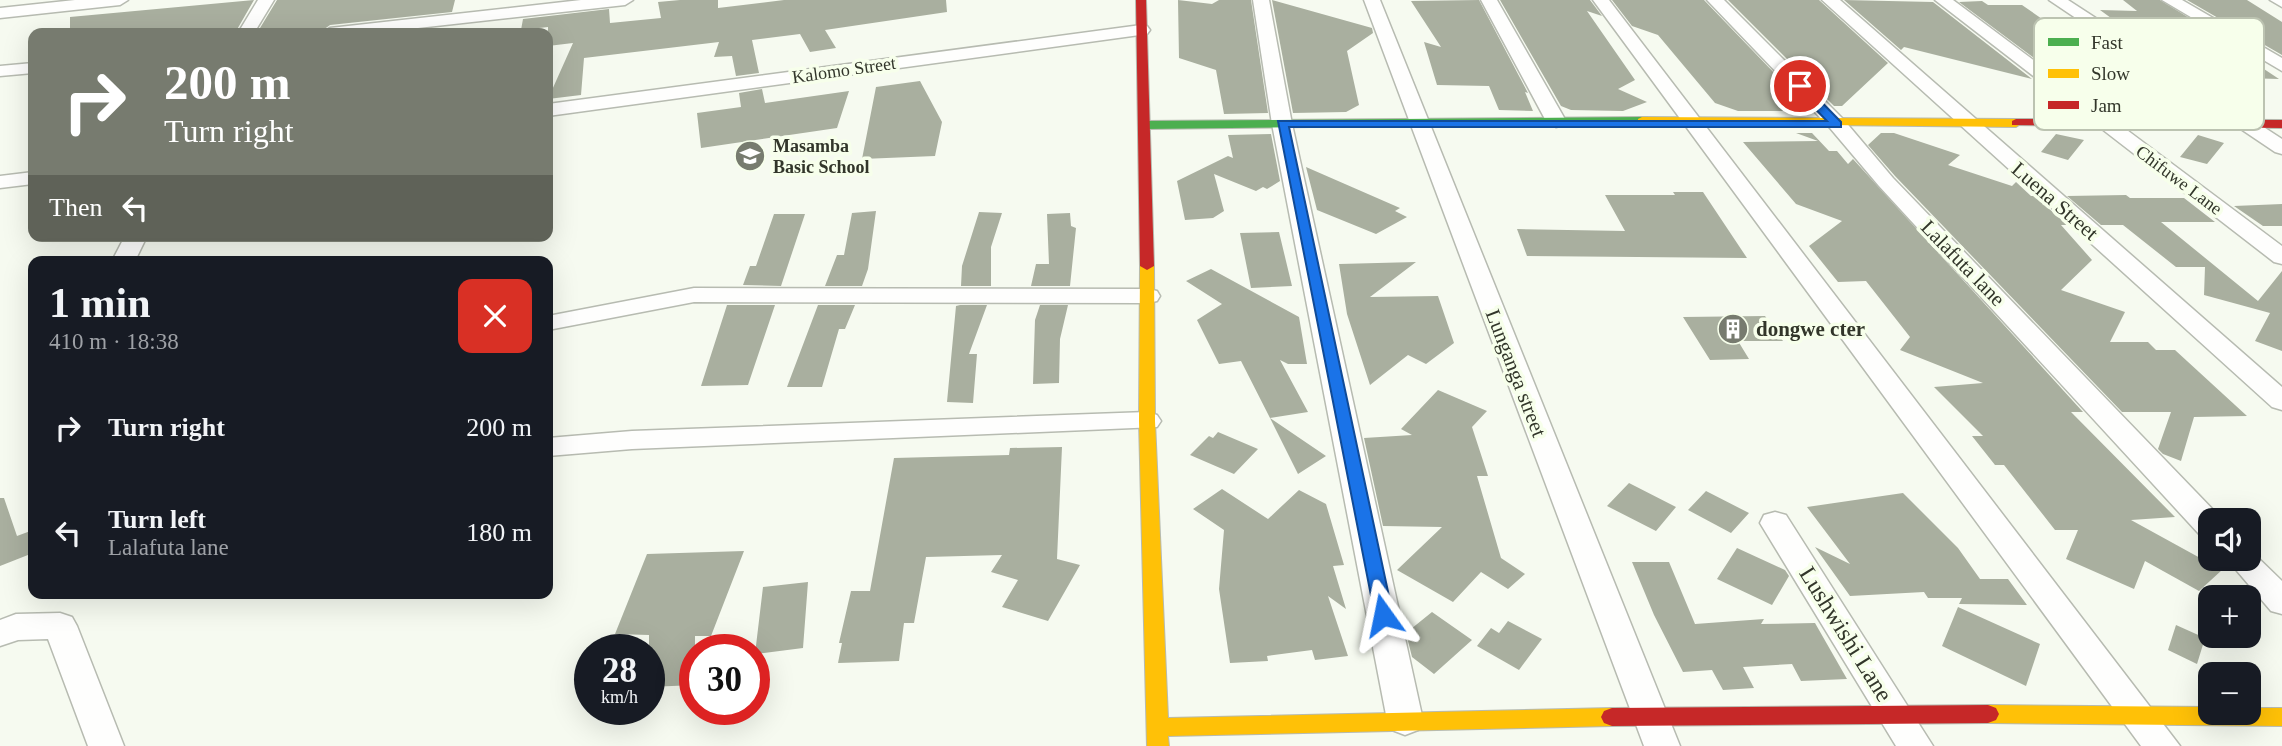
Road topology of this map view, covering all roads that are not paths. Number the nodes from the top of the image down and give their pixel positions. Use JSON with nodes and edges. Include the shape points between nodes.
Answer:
{"nodes":[{"id":1,"x":120,"y":0,"type":"edge"},
{"id":2,"x":265,"y":0,"type":"edge"},
{"id":3,"x":625,"y":0,"type":"edge"},
{"id":4,"x":1141,"y":0,"type":"edge"},
{"id":5,"x":1261,"y":0,"type":"edge"},
{"id":6,"x":1372,"y":0,"type":"edge"},
{"id":7,"x":1489,"y":0,"type":"edge"},
{"id":8,"x":1601,"y":0,"type":"edge"},
{"id":9,"x":1715,"y":0,"type":"edge"},
{"id":10,"x":1830,"y":0,"type":"edge"},
{"id":11,"x":1943,"y":0,"type":"edge"},
{"id":12,"x":2057,"y":0,"type":"edge"},
{"id":13,"x":2170,"y":0,"type":"edge"},
{"id":14,"x":0,"y":13,"type":"edge"},
{"id":15,"x":493,"y":15,"type":"junction"},
{"id":16,"x":2084,"y":18,"type":"edge"},
{"id":17,"x":2201,"y":18,"type":"edge"},
{"id":18,"x":249,"y":28,"type":"edge"},
{"id":19,"x":375,"y":28,"type":"edge"},
{"id":20,"x":489,"y":28,"type":"edge"},
{"id":21,"x":1141,"y":30,"type":"junction"},
{"id":22,"x":2264,"y":55,"type":"edge"},
{"id":23,"x":2282,"y":66,"type":"edge"},
{"id":24,"x":28,"y":68,"type":"edge"},
{"id":25,"x":2034,"y":70,"type":"edge"},
{"id":26,"x":0,"y":71,"type":"edge"},
{"id":27,"x":553,"y":109,"type":"edge"},
{"id":28,"x":1556,"y":121,"type":"junction"},
{"id":29,"x":1418,"y":123,"type":"junction"},
{"id":30,"x":1696,"y":123,"type":"junction"},
{"id":31,"x":1282,"y":124,"type":"junction"},
{"id":32,"x":1837,"y":124,"type":"junction"},
{"id":33,"x":1967,"y":124,"type":"junction"},
{"id":34,"x":2034,"y":124,"type":"edge"},
{"id":35,"x":2264,"y":124,"type":"edge"},
{"id":36,"x":2282,"y":124,"type":"edge"},
{"id":37,"x":1145,"y":125,"type":"junction"},
{"id":38,"x":2113,"y":130,"type":"edge"},
{"id":39,"x":2255,"y":130,"type":"edge"},
{"id":40,"x":2282,"y":148,"type":"edge"},
{"id":41,"x":28,"y":179,"type":"edge"},
{"id":42,"x":0,"y":182,"type":"edge"},
{"id":43,"x":2282,"y":257,"type":"edge"},
{"id":44,"x":1148,"y":296,"type":"junction"},
{"id":45,"x":553,"y":322,"type":"edge"},
{"id":46,"x":2282,"y":401,"type":"edge"},
{"id":47,"x":1147,"y":421,"type":"junction"},
{"id":48,"x":553,"y":447,"type":"edge"},
{"id":49,"x":2198,"y":513,"type":"edge"},
{"id":50,"x":1775,"y":523,"type":"dead end"},
{"id":51,"x":2253,"y":571,"type":"edge"},
{"id":52,"x":2282,"y":602,"type":"edge"},
{"id":53,"x":0,"y":633,"type":"edge"},
{"id":54,"x":1895,"y":712,"type":"junction"},
{"id":55,"x":1649,"y":714,"type":"junction"},
{"id":56,"x":2139,"y":715,"type":"junction"},
{"id":57,"x":2282,"y":718,"type":"edge"},
{"id":58,"x":1405,"y":720,"type":"junction"},
{"id":59,"x":1158,"y":727,"type":"junction"},
{"id":60,"x":106,"y":746,"type":"edge"},
{"id":61,"x":1158,"y":746,"type":"edge"},
{"id":62,"x":1661,"y":746,"type":"edge"},
{"id":63,"x":1915,"y":746,"type":"edge"},
{"id":64,"x":2162,"y":746,"type":"edge"}],
"edges":[{"from":1,"to":14,"type":"street"},
{"from":2,"to":18,"type":"street"},
{"from":3,"to":15,"type":"street"},
{"from":4,"to":21,"type":"street"},
{"from":5,"to":31,"type":"street"},
{"from":6,"to":29,"type":"street","name":"Lunganga street"},
{"from":7,"to":28,"type":"street"},
{"from":8,"to":30,"type":"street"},
{"from":9,"to":32,"type":"street","name":"Lalafuta lane"},
{"from":10,"to":33,"type":"street","name":"Luena Street"},
{"from":11,"to":25,"type":"street","name":"Chifuwe Lane"},
{"from":12,"to":16,"type":"street"},
{"from":13,"to":17,"type":"street"},
{"from":15,"to":19,"type":"street"},
{"from":15,"to":20,"type":"street"},
{"from":21,"to":27,"type":"street","name":"Kalomo Street"},
{"from":21,"to":37,"type":"street"},
{"from":22,"to":23,"type":"street"},
{"from":24,"to":26,"type":"street"},
{"from":28,"to":29,"type":"street"},
{"from":28,"to":30,"type":"street"},
{"from":29,"to":31,"type":"street"},
{"from":29,"to":55,"type":"street","name":"Lunganga street"},
{"from":30,"to":32,"type":"street"},
{"from":30,"to":56,"type":"street"},
{"from":31,"to":37,"type":"street"},
{"from":31,"to":58,"type":"street"},
{"from":32,"to":33,"type":"street"},
{"from":32,"to":49,"type":"street","name":"Lalafuta lane","via":[[1886,182]]},
{"from":33,"to":34,"type":"street"},
{"from":33,"to":46,"type":"street","name":"Luena Street"},
{"from":35,"to":36,"type":"street"},
{"from":37,"to":44,"type":"street"},
{"from":38,"to":43,"type":"street","name":"Chifuwe Lane"},
{"from":39,"to":40,"type":"street"},
{"from":41,"to":42,"type":"street"},
{"from":44,"to":45,"type":"street","via":[[694,295]]},
{"from":44,"to":47,"type":"street"},
{"from":47,"to":48,"type":"street"},
{"from":47,"to":59,"type":"street"},
{"from":50,"to":54,"type":"street","name":"Lushwishi Lane"},
{"from":51,"to":52,"type":"street"},
{"from":53,"to":60,"type":"street","via":[[16,627],[60,626]]},
{"from":54,"to":55,"type":"street"},
{"from":54,"to":56,"type":"street"},
{"from":54,"to":63,"type":"street","name":"Lushwishi Lane"},
{"from":55,"to":58,"type":"street"},
{"from":55,"to":62,"type":"street","name":"Lunganga street"},
{"from":56,"to":57,"type":"street"},
{"from":56,"to":64,"type":"street"},
{"from":58,"to":59,"type":"street"},
{"from":59,"to":61,"type":"street"}]}
